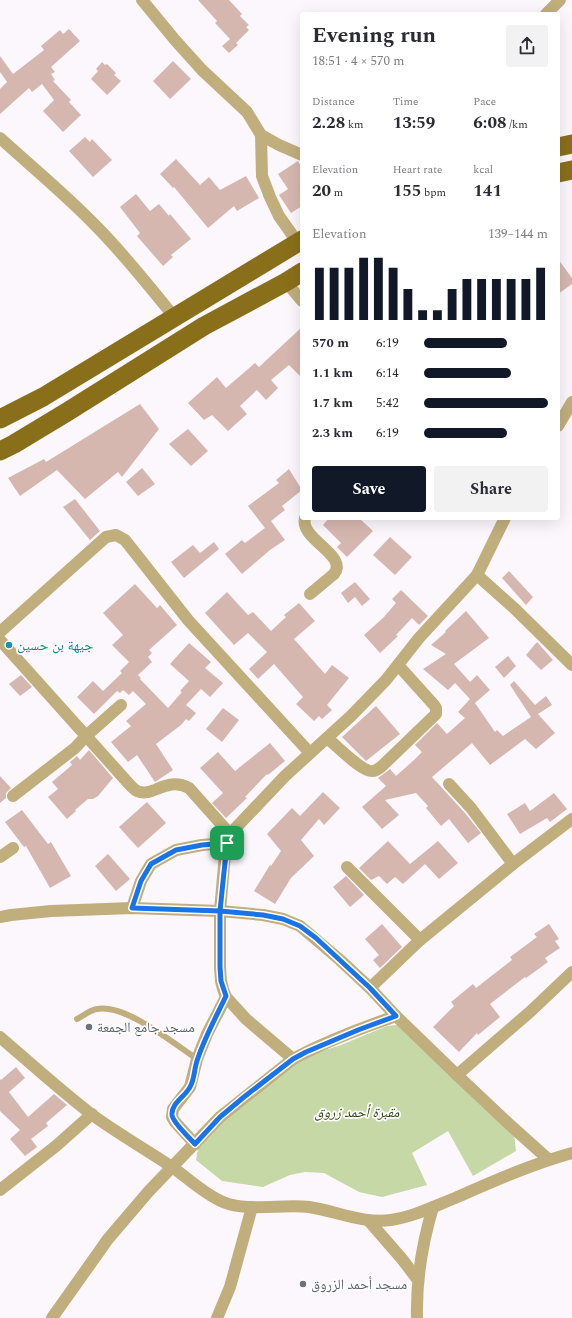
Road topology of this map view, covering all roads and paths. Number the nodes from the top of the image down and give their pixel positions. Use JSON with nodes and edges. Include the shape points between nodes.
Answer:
{"nodes":[{"id":1,"x":142,"y":0,"type":"edge"},
{"id":2,"x":560,"y":0,"type":"edge"},
{"id":3,"x":548,"y":12,"type":"edge"},
{"id":4,"x":261,"y":135,"type":"junction"},
{"id":5,"x":0,"y":138,"type":"edge"},
{"id":6,"x":572,"y":144,"type":"edge"},
{"id":7,"x":560,"y":147,"type":"edge"},
{"id":8,"x":300,"y":154,"type":"edge"},
{"id":9,"x":572,"y":170,"type":"edge"},
{"id":10,"x":560,"y":173,"type":"edge"},
{"id":11,"x":300,"y":242,"type":"edge"},
{"id":12,"x":300,"y":273,"type":"edge"},
{"id":13,"x":286,"y":282,"type":"junction"},
{"id":14,"x":300,"y":299,"type":"edge"},
{"id":15,"x":175,"y":318,"type":"junction"},
{"id":16,"x":572,"y":402,"type":"edge"},
{"id":17,"x":0,"y":419,"type":"edge"},
{"id":18,"x":560,"y":423,"type":"edge"},
{"id":19,"x":0,"y":451,"type":"edge"},
{"id":20,"x":304,"y":520,"type":"edge"},
{"id":21,"x":500,"y":520,"type":"edge"},
{"id":22,"x":477,"y":575,"type":"junction"},
{"id":23,"x":310,"y":594,"type":"dead end"},
{"id":24,"x":0,"y":632,"type":"edge"},
{"id":25,"x":0,"y":640,"type":"edge"},
{"id":26,"x":571,"y":662,"type":"edge"},
{"id":27,"x":398,"y":665,"type":"junction"},
{"id":28,"x":121,"y":705,"type":"dead end"},
{"id":29,"x":86,"y":736,"type":"junction"},
{"id":30,"x":327,"y":738,"type":"junction"},
{"id":31,"x":310,"y":753,"type":"junction"},
{"id":32,"x":448,"y":784,"type":"dead end"},
{"id":33,"x":13,"y":796,"type":"dead end"},
{"id":34,"x":572,"y":819,"type":"edge"},
{"id":35,"x":228,"y":838,"type":"junction"},
{"id":36,"x":13,"y":848,"type":"dead end"},
{"id":37,"x":0,"y":857,"type":"edge"},
{"id":38,"x":513,"y":864,"type":"junction"},
{"id":39,"x":347,"y":867,"type":"dead end"},
{"id":40,"x":132,"y":908,"type":"junction"},
{"id":41,"x":220,"y":911,"type":"junction"},
{"id":42,"x":0,"y":917,"type":"edge"},
{"id":43,"x":420,"y":940,"type":"junction"},
{"id":44,"x":572,"y":972,"type":"edge"},
{"id":45,"x":370,"y":988,"type":"junction"},
{"id":46,"x":226,"y":996,"type":"junction"},
{"id":47,"x":396,"y":1016,"type":"junction"},
{"id":48,"x":77,"y":1019,"type":"dead end"},
{"id":49,"x":0,"y":1037,"type":"edge"},
{"id":50,"x":197,"y":1059,"type":"junction"},
{"id":51,"x":293,"y":1059,"type":"junction"},
{"id":52,"x":457,"y":1075,"type":"junction"},
{"id":53,"x":92,"y":1114,"type":"junction"},
{"id":54,"x":195,"y":1144,"type":"junction"},
{"id":55,"x":572,"y":1152,"type":"edge"},
{"id":56,"x":548,"y":1159,"type":"junction"},
{"id":57,"x":173,"y":1168,"type":"junction"},
{"id":58,"x":0,"y":1190,"type":"edge"},
{"id":59,"x":252,"y":1207,"type":"junction"},
{"id":60,"x":433,"y":1207,"type":"junction"},
{"id":61,"x":369,"y":1221,"type":"junction"},
{"id":62,"x":418,"y":1280,"type":"junction"},
{"id":63,"x":52,"y":1318,"type":"edge"},
{"id":64,"x":217,"y":1318,"type":"edge"},
{"id":65,"x":417,"y":1318,"type":"edge"}],
"edges":[{"from":1,"to":4,"type":"street","via":[[202,70],[247,112]]},
{"from":2,"to":3,"type":"street"},
{"from":4,"to":8,"type":"street"},
{"from":4,"to":11,"type":"street","via":[[262,176],[280,216]]},
{"from":5,"to":15,"type":"street","via":[[95,224]]},
{"from":6,"to":7,"type":"main road"},
{"from":9,"to":10,"type":"main road"},
{"from":11,"to":15,"type":"main road"},
{"from":12,"to":13,"type":"main road"},
{"from":13,"to":14,"type":"street"},
{"from":13,"to":19,"type":"main road","via":[[204,326]]},
{"from":15,"to":17,"type":"main road","via":[[43,397]]},
{"from":16,"to":18,"type":"street"},
{"from":20,"to":23,"type":"street","via":[[306,530],[337,564],[334,574]]},
{"from":21,"to":22,"type":"street"},
{"from":22,"to":26,"type":"street"},
{"from":22,"to":27,"type":"street","via":[[419,638]]},
{"from":24,"to":31,"type":"street","via":[[106,537],[116,535],[126,540],[188,620]]},
{"from":25,"to":29,"type":"street"},
{"from":27,"to":30,"type":"street"},
{"from":27,"to":30,"type":"street","via":[[434,705],[436,714],[371,772],[363,769]]},
{"from":28,"to":29,"type":"street"},
{"from":29,"to":33,"type":"street","via":[[75,748]]},
{"from":29,"to":35,"type":"street","via":[[137,791],[144,792],[172,784],[189,788]]},
{"from":30,"to":31,"type":"street"},
{"from":31,"to":35,"type":"street","via":[[285,776]]},
{"from":32,"to":38,"type":"street","via":[[471,808]]},
{"from":34,"to":38,"type":"street"},
{"from":35,"to":40,"type":"street","via":[[176,850],[151,864],[141,881]]},
{"from":35,"to":41,"type":"street"},
{"from":36,"to":37,"type":"street"},
{"from":38,"to":43,"type":"street"},
{"from":39,"to":43,"type":"street"},
{"from":40,"to":41,"type":"street"},
{"from":40,"to":42,"type":"street","via":[[51,911]]},
{"from":41,"to":45,"type":"street","via":[[263,915],[300,926]]},
{"from":41,"to":46,"type":"street","via":[[220,974],[222,989]]},
{"from":43,"to":45,"type":"street"},
{"from":44,"to":52,"type":"street"},
{"from":45,"to":47,"type":"street"},
{"from":46,"to":50,"type":"street"},
{"from":46,"to":51,"type":"street","via":[[246,1018]]},
{"from":47,"to":51,"type":"street"},
{"from":47,"to":52,"type":"street"},
{"from":48,"to":50,"type":"lane","via":[[96,1009],[115,1010],[131,1016]]},
{"from":49,"to":53,"type":"street"},
{"from":50,"to":54,"type":"street","via":[[190,1087],[174,1106],[172,1115]]},
{"from":51,"to":54,"type":"street","via":[[220,1117]]},
{"from":52,"to":56,"type":"street"},
{"from":53,"to":57,"type":"street"},
{"from":53,"to":58,"type":"street"},
{"from":54,"to":57,"type":"street"},
{"from":55,"to":56,"type":"street"},
{"from":56,"to":60,"type":"street"},
{"from":57,"to":59,"type":"street","via":[[223,1202]]},
{"from":57,"to":63,"type":"street","via":[[108,1238]]},
{"from":59,"to":61,"type":"street","via":[[310,1207]]},
{"from":59,"to":64,"type":"street","via":[[230,1287]]},
{"from":60,"to":61,"type":"street","via":[[391,1220]]},
{"from":60,"to":62,"type":"street","via":[[426,1230]]},
{"from":61,"to":62,"type":"street"},
{"from":62,"to":65,"type":"street"}]}
